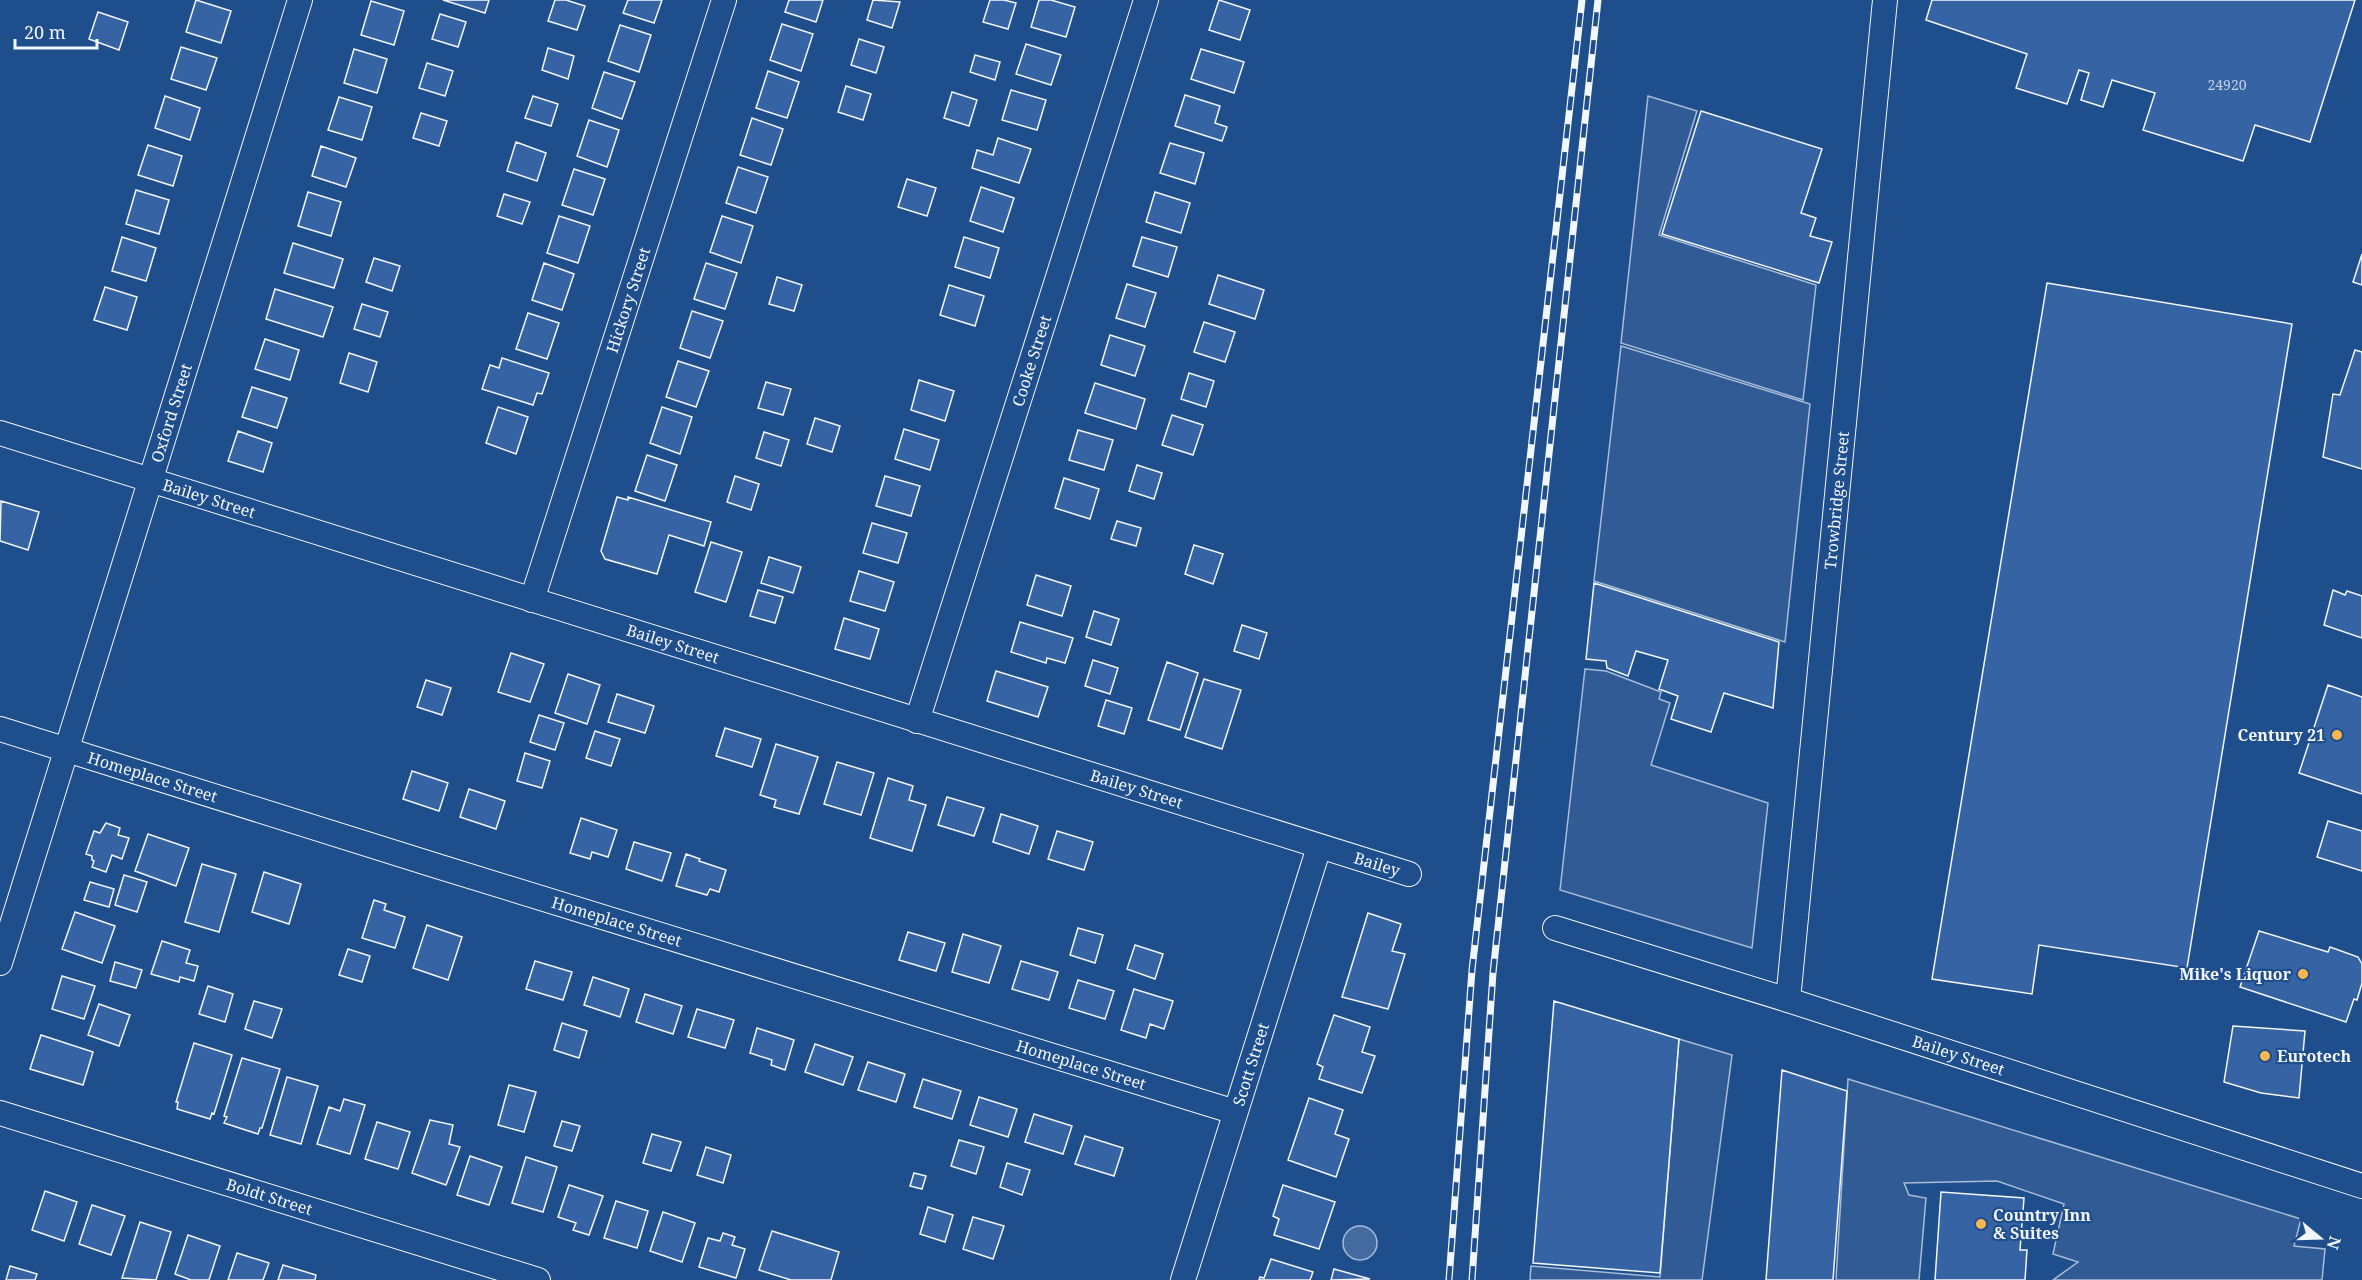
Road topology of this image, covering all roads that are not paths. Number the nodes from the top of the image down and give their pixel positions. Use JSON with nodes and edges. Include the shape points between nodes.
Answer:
{"nodes":[{"id":1,"x":300,"y":0,"type":"edge"},
{"id":2,"x":724,"y":0,"type":"edge"},
{"id":3,"x":1146,"y":0,"type":"edge"},
{"id":4,"x":1885,"y":0,"type":"edge"},
{"id":5,"x":0,"y":433,"type":"edge"},
{"id":6,"x":150,"y":481,"type":"junction"},
{"id":7,"x":532,"y":600,"type":"junction"},
{"id":8,"x":917,"y":721,"type":"junction"},
{"id":9,"x":0,"y":729,"type":"edge"},
{"id":10,"x":66,"y":750,"type":"junction"},
{"id":11,"x":1318,"y":847,"type":"junction"},
{"id":12,"x":1346,"y":856,"type":"joint"},
{"id":13,"x":1409,"y":874,"type":"dead end"},
{"id":14,"x":1555,"y":928,"type":"dead end"},
{"id":15,"x":0,"y":963,"type":"edge"},
{"id":16,"x":1788,"y":1000,"type":"junction"},
{"id":17,"x":1235,"y":1112,"type":"junction"},
{"id":18,"x":0,"y":1113,"type":"edge"},
{"id":19,"x":2362,"y":1186,"type":"edge"},
{"id":20,"x":538,"y":1280,"type":"edge"},
{"id":21,"x":1183,"y":1280,"type":"edge"}],
"edges":[{"from":1,"to":6,"type":"street","name":"Oxford Street"},
{"from":2,"to":7,"type":"street","name":"Hickory Street"},
{"from":3,"to":8,"type":"street","name":"Cooke Street"},
{"from":4,"to":16,"type":"street","name":"Trowbridge Street"},
{"from":5,"to":6,"type":"street","name":"Bailey Street"},
{"from":6,"to":7,"type":"street","name":"Bailey Street"},
{"from":6,"to":10,"type":"street","name":"Oxford Street"},
{"from":7,"to":8,"type":"street","name":"Bailey Street"},
{"from":8,"to":11,"type":"street","name":"Bailey Street"},
{"from":9,"to":10,"type":"street","name":"Homeplace Street"},
{"from":10,"to":15,"type":"street","name":"Oxford Street"},
{"from":10,"to":17,"type":"street","name":"Homeplace Street"},
{"from":11,"to":12,"type":"street","name":"Bailey Street"},
{"from":11,"to":17,"type":"street","name":"Scott Street"},
{"from":12,"to":13,"type":"street","name":"Bailey"},
{"from":14,"to":16,"type":"street","name":"Bailey Street"},
{"from":16,"to":19,"type":"street","name":"Bailey Street"},
{"from":17,"to":21,"type":"street","name":"Scott Street"},
{"from":18,"to":20,"type":"street","name":"Boldt Street"}]}
